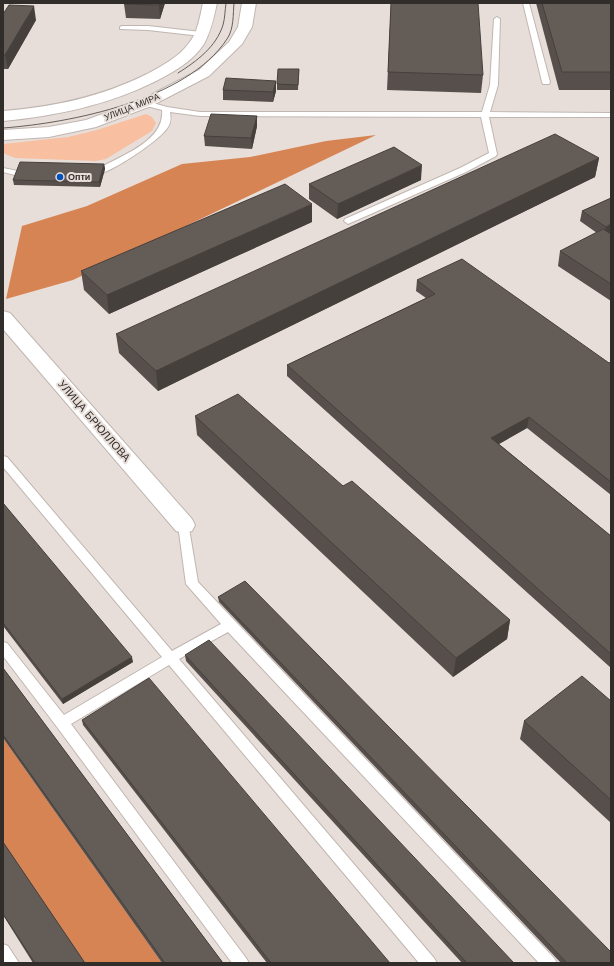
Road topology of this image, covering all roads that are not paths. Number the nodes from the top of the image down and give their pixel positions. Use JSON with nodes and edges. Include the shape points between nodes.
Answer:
{"nodes":[{"id":1,"x":210,"y":3,"type":"edge"},
{"id":2,"x":526,"y":3,"type":"edge"},
{"id":3,"x":248,"y":8,"type":"edge"},
{"id":4,"x":497,"y":19,"type":"dead end"},
{"id":5,"x":122,"y":28,"type":"dead end"},
{"id":6,"x":201,"y":34,"type":"junction"},
{"id":7,"x":546,"y":82,"type":"dead end"},
{"id":8,"x":146,"y":103,"type":"junction"},
{"id":9,"x":166,"y":109,"type":"junction"},
{"id":10,"x":485,"y":115,"type":"junction"},
{"id":11,"x":611,"y":115,"type":"edge"},
{"id":12,"x":3,"y":116,"type":"edge"},
{"id":13,"x":3,"y":135,"type":"edge"},
{"id":14,"x":3,"y":170,"type":"edge"},
{"id":15,"x":37,"y":176,"type":"edge"},
{"id":16,"x":80,"y":177,"type":"edge"},
{"id":17,"x":348,"y":221,"type":"dead end"},
{"id":18,"x":3,"y":317,"type":"edge"},
{"id":19,"x":3,"y":460,"type":"edge"},
{"id":20,"x":184,"y":525,"type":"joint"},
{"id":21,"x":229,"y":625,"type":"junction"},
{"id":22,"x":3,"y":647,"type":"edge"},
{"id":23,"x":170,"y":658,"type":"junction"},
{"id":24,"x":62,"y":723,"type":"junction"},
{"id":25,"x":3,"y":951,"type":"edge"},
{"id":26,"x":11,"y":963,"type":"edge"},
{"id":27,"x":241,"y":963,"type":"edge"},
{"id":28,"x":429,"y":963,"type":"edge"},
{"id":29,"x":549,"y":963,"type":"edge"}],
"edges":[{"from":1,"to":6,"type":"street","name":"УЛИЦА МИРА"},
{"from":2,"to":7,"type":"lane"},
{"from":3,"to":8,"type":"street","name":"УЛИЦА МИРА","via":[[245,27],[235,44],[204,73]]},
{"from":4,"to":10,"type":"lane","via":[[494,85]]},
{"from":5,"to":6,"type":"lane"},
{"from":6,"to":12,"type":"street","name":"УЛИЦА МИРА","via":[[194,48],[174,66],[140,84],[98,100],[55,110]]},
{"from":8,"to":9,"type":"lane"},
{"from":8,"to":13,"type":"street","name":"УЛИЦА МИРА","via":[[90,124],[49,132]]},
{"from":9,"to":10,"type":"lane","via":[[200,114]]},
{"from":9,"to":16,"type":"lane","via":[[167,120],[159,132],[134,154],[88,177]]},
{"from":10,"to":11,"type":"lane"},
{"from":10,"to":17,"type":"lane","via":[[493,154]]},
{"from":14,"to":15,"type":"lane"},
{"from":18,"to":20,"type":"street","name":"УЛИЦА БРЮЛЛОВА"},
{"from":19,"to":23,"type":"lane"},
{"from":20,"to":21,"type":"lane","via":[[192,584]]},
{"from":21,"to":23,"type":"lane"},
{"from":21,"to":29,"type":"lane"},
{"from":22,"to":24,"type":"lane"},
{"from":23,"to":24,"type":"lane"},
{"from":23,"to":28,"type":"lane"},
{"from":24,"to":27,"type":"lane"},
{"from":25,"to":26,"type":"lane"}]}
